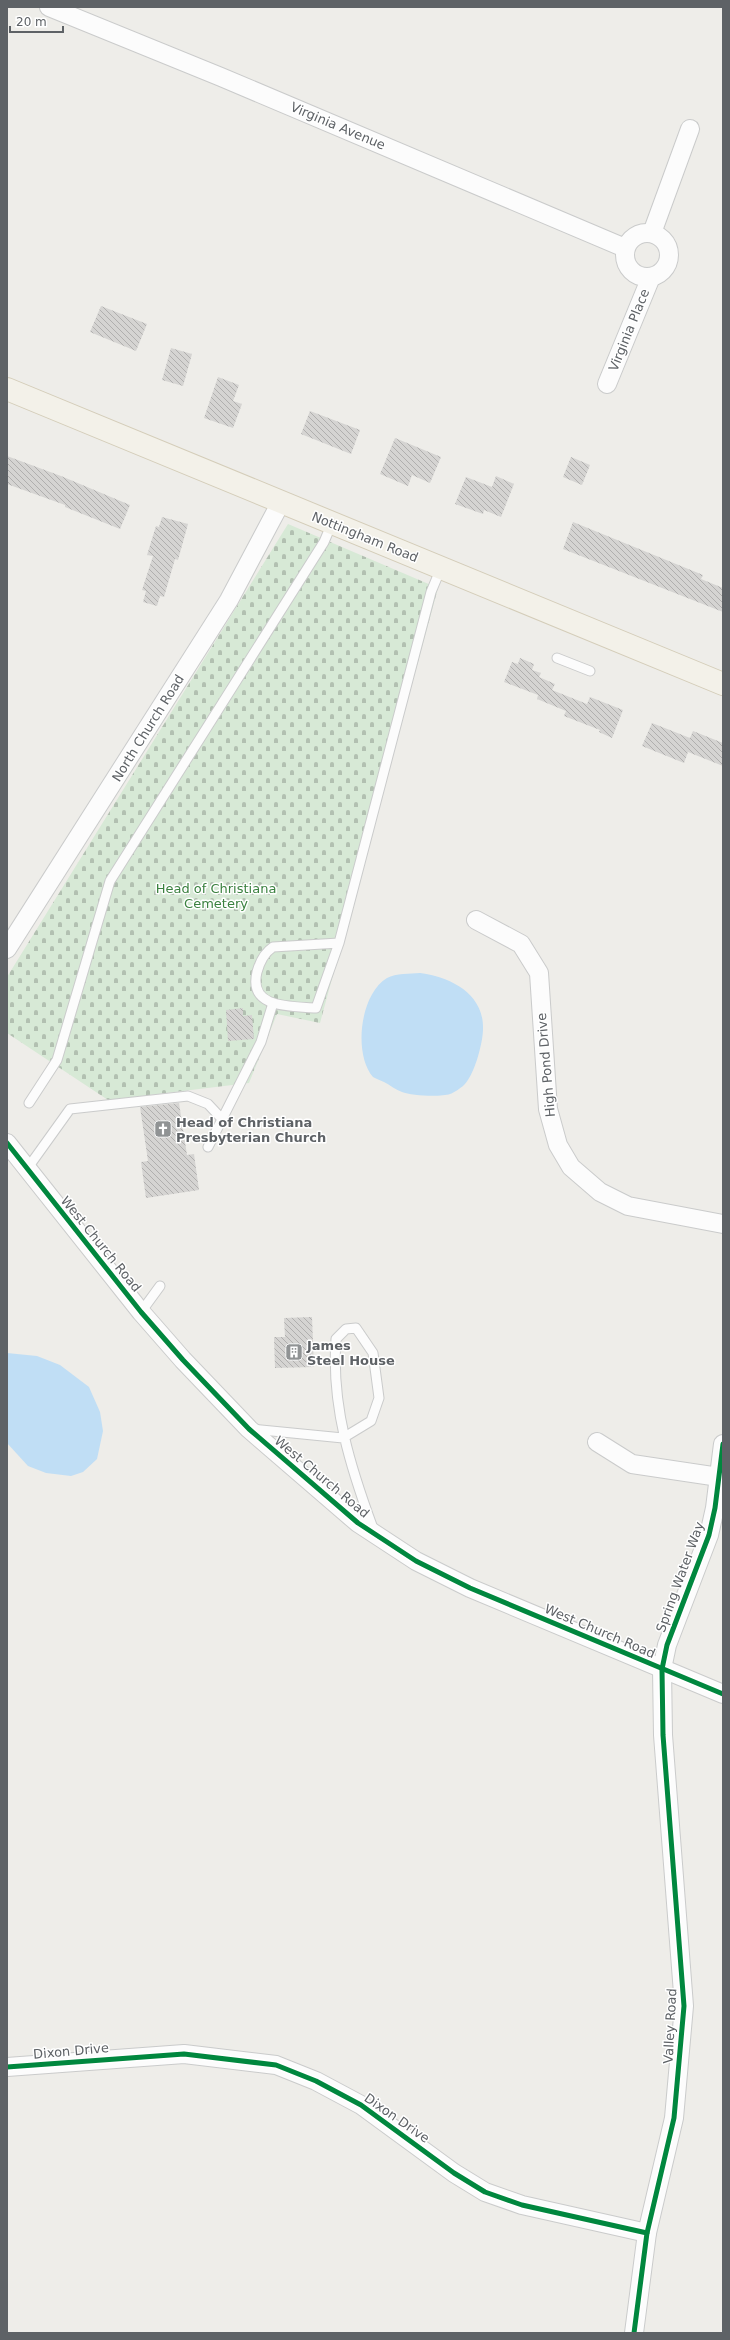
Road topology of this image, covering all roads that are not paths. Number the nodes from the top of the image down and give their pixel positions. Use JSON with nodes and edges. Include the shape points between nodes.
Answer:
{"nodes":[{"id":1,"x":49,"y":7,"type":"edge"},
{"id":2,"x":690,"y":129,"type":"dead end"},
{"id":3,"x":652,"y":233,"type":"junction"},
{"id":4,"x":626,"y":248,"type":"junction"},
{"id":5,"x":651,"y":277,"type":"junction"},
{"id":6,"x":607,"y":384,"type":"dead end"},
{"id":7,"x":7,"y":389,"type":"edge"},
{"id":8,"x":281,"y":502,"type":"junction"},
{"id":9,"x":332,"y":523,"type":"junction"},
{"id":10,"x":441,"y":568,"type":"junction"},
{"id":11,"x":557,"y":658,"type":"dead end"},
{"id":12,"x":590,"y":671,"type":"dead end"},
{"id":13,"x":723,"y":684,"type":"edge"},
{"id":14,"x":476,"y":920,"type":"dead end"},
{"id":15,"x":339,"y":943,"type":"junction"},
{"id":16,"x":7,"y":949,"type":"edge"},
{"id":17,"x":273,"y":1003,"type":"junction"},
{"id":18,"x":29,"y":1103,"type":"dead end"},
{"id":19,"x":222,"y":1120,"type":"junction"},
{"id":20,"x":7,"y":1143,"type":"edge"},
{"id":21,"x":208,"y":1147,"type":"dead end"},
{"id":22,"x":27,"y":1169,"type":"junction"},
{"id":23,"x":723,"y":1224,"type":"edge"},
{"id":24,"x":160,"y":1286,"type":"dead end"},
{"id":25,"x":141,"y":1312,"type":"junction"},
{"id":26,"x":249,"y":1428,"type":"junction"},
{"id":27,"x":343,"y":1438,"type":"junction"},
{"id":28,"x":597,"y":1442,"type":"dead end"},
{"id":29,"x":723,"y":1444,"type":"edge"},
{"id":30,"x":719,"y":1477,"type":"junction"},
{"id":31,"x":376,"y":1536,"type":"junction"},
{"id":32,"x":662,"y":1668,"type":"junction"},
{"id":33,"x":723,"y":1694,"type":"edge"},
{"id":34,"x":7,"y":2067,"type":"edge"},
{"id":35,"x":647,"y":2233,"type":"junction"},
{"id":36,"x":634,"y":2333,"type":"edge"}],
"edges":[{"from":1,"to":4,"type":"street","name":"Virginia Avenue"},
{"from":2,"to":3,"type":"street"},
{"from":3,"to":4,"type":"street","via":[[645,232],[633,237]]},
{"from":3,"to":5,"type":"street","via":[[665,241],[670,255],[664,269]]},
{"from":4,"to":5,"type":"street","via":[[624,255],[630,270],[643,277]]},
{"from":5,"to":6,"type":"street","name":"Virginia Place"},
{"from":7,"to":8,"type":"main road","name":"Nottingham Road"},
{"from":8,"to":9,"type":"main road","name":"Nottingham Road"},
{"from":8,"to":16,"type":"street","name":"North Church Road","via":[[229,600]]},
{"from":9,"to":10,"type":"main road","name":"Nottingham Road"},
{"from":9,"to":18,"type":"lane","via":[[324,542],[246,668],[110,881],[57,1060]]},
{"from":10,"to":13,"type":"main road","name":"Nottingham Road"},
{"from":10,"to":15,"type":"lane","via":[[431,592]]},
{"from":11,"to":12,"type":"lane"},
{"from":14,"to":23,"type":"street","name":"High Pond Drive","via":[[521,944],[539,973],[548,1109],[558,1145],[571,1167],[600,1192],[628,1206]]},
{"from":15,"to":17,"type":"lane","via":[[316,1008]]},
{"from":15,"to":17,"type":"lane","via":[[283,945],[266,952],[257,974],[256,986],[259,995]]},
{"from":17,"to":19,"type":"lane","via":[[261,1042]]},
{"from":19,"to":21,"type":"lane"},
{"from":19,"to":22,"type":"lane","via":[[208,1104],[188,1096],[70,1109]]},
{"from":20,"to":22,"type":"street","name":"West Church Road"},
{"from":22,"to":25,"type":"street","name":"West Church Road"},
{"from":24,"to":25,"type":"lane"},
{"from":25,"to":26,"type":"street","name":"West Church Road","via":[[187,1365]]},
{"from":26,"to":27,"type":"lane"},
{"from":26,"to":31,"type":"street","name":"West Church Road"},
{"from":27,"to":27,"type":"lane","via":[[371,1421],[379,1398],[373,1353],[356,1328],[346,1329],[336,1339],[334,1368]]},
{"from":27,"to":31,"type":"lane"},
{"from":28,"to":30,"type":"street","via":[[632,1464]]},
{"from":29,"to":30,"type":"street","name":"Spring Water Way"},
{"from":30,"to":32,"type":"street","name":"Spring Water Way","via":[[709,1535],[667,1645]]},
{"from":31,"to":32,"type":"street","name":"West Church Road","via":[[416,1561],[470,1588]]},
{"from":32,"to":33,"type":"street","name":"West Church Road"},
{"from":32,"to":35,"type":"street","name":"Valley Road","via":[[663,1735],[684,2006],[674,2118]]},
{"from":34,"to":35,"type":"street","name":"Dixon Drive","via":[[184,2054],[276,2065],[316,2081],[361,2105],[454,2173],[485,2192],[522,2205]]},
{"from":35,"to":36,"type":"street","name":"Valley Road"}]}
